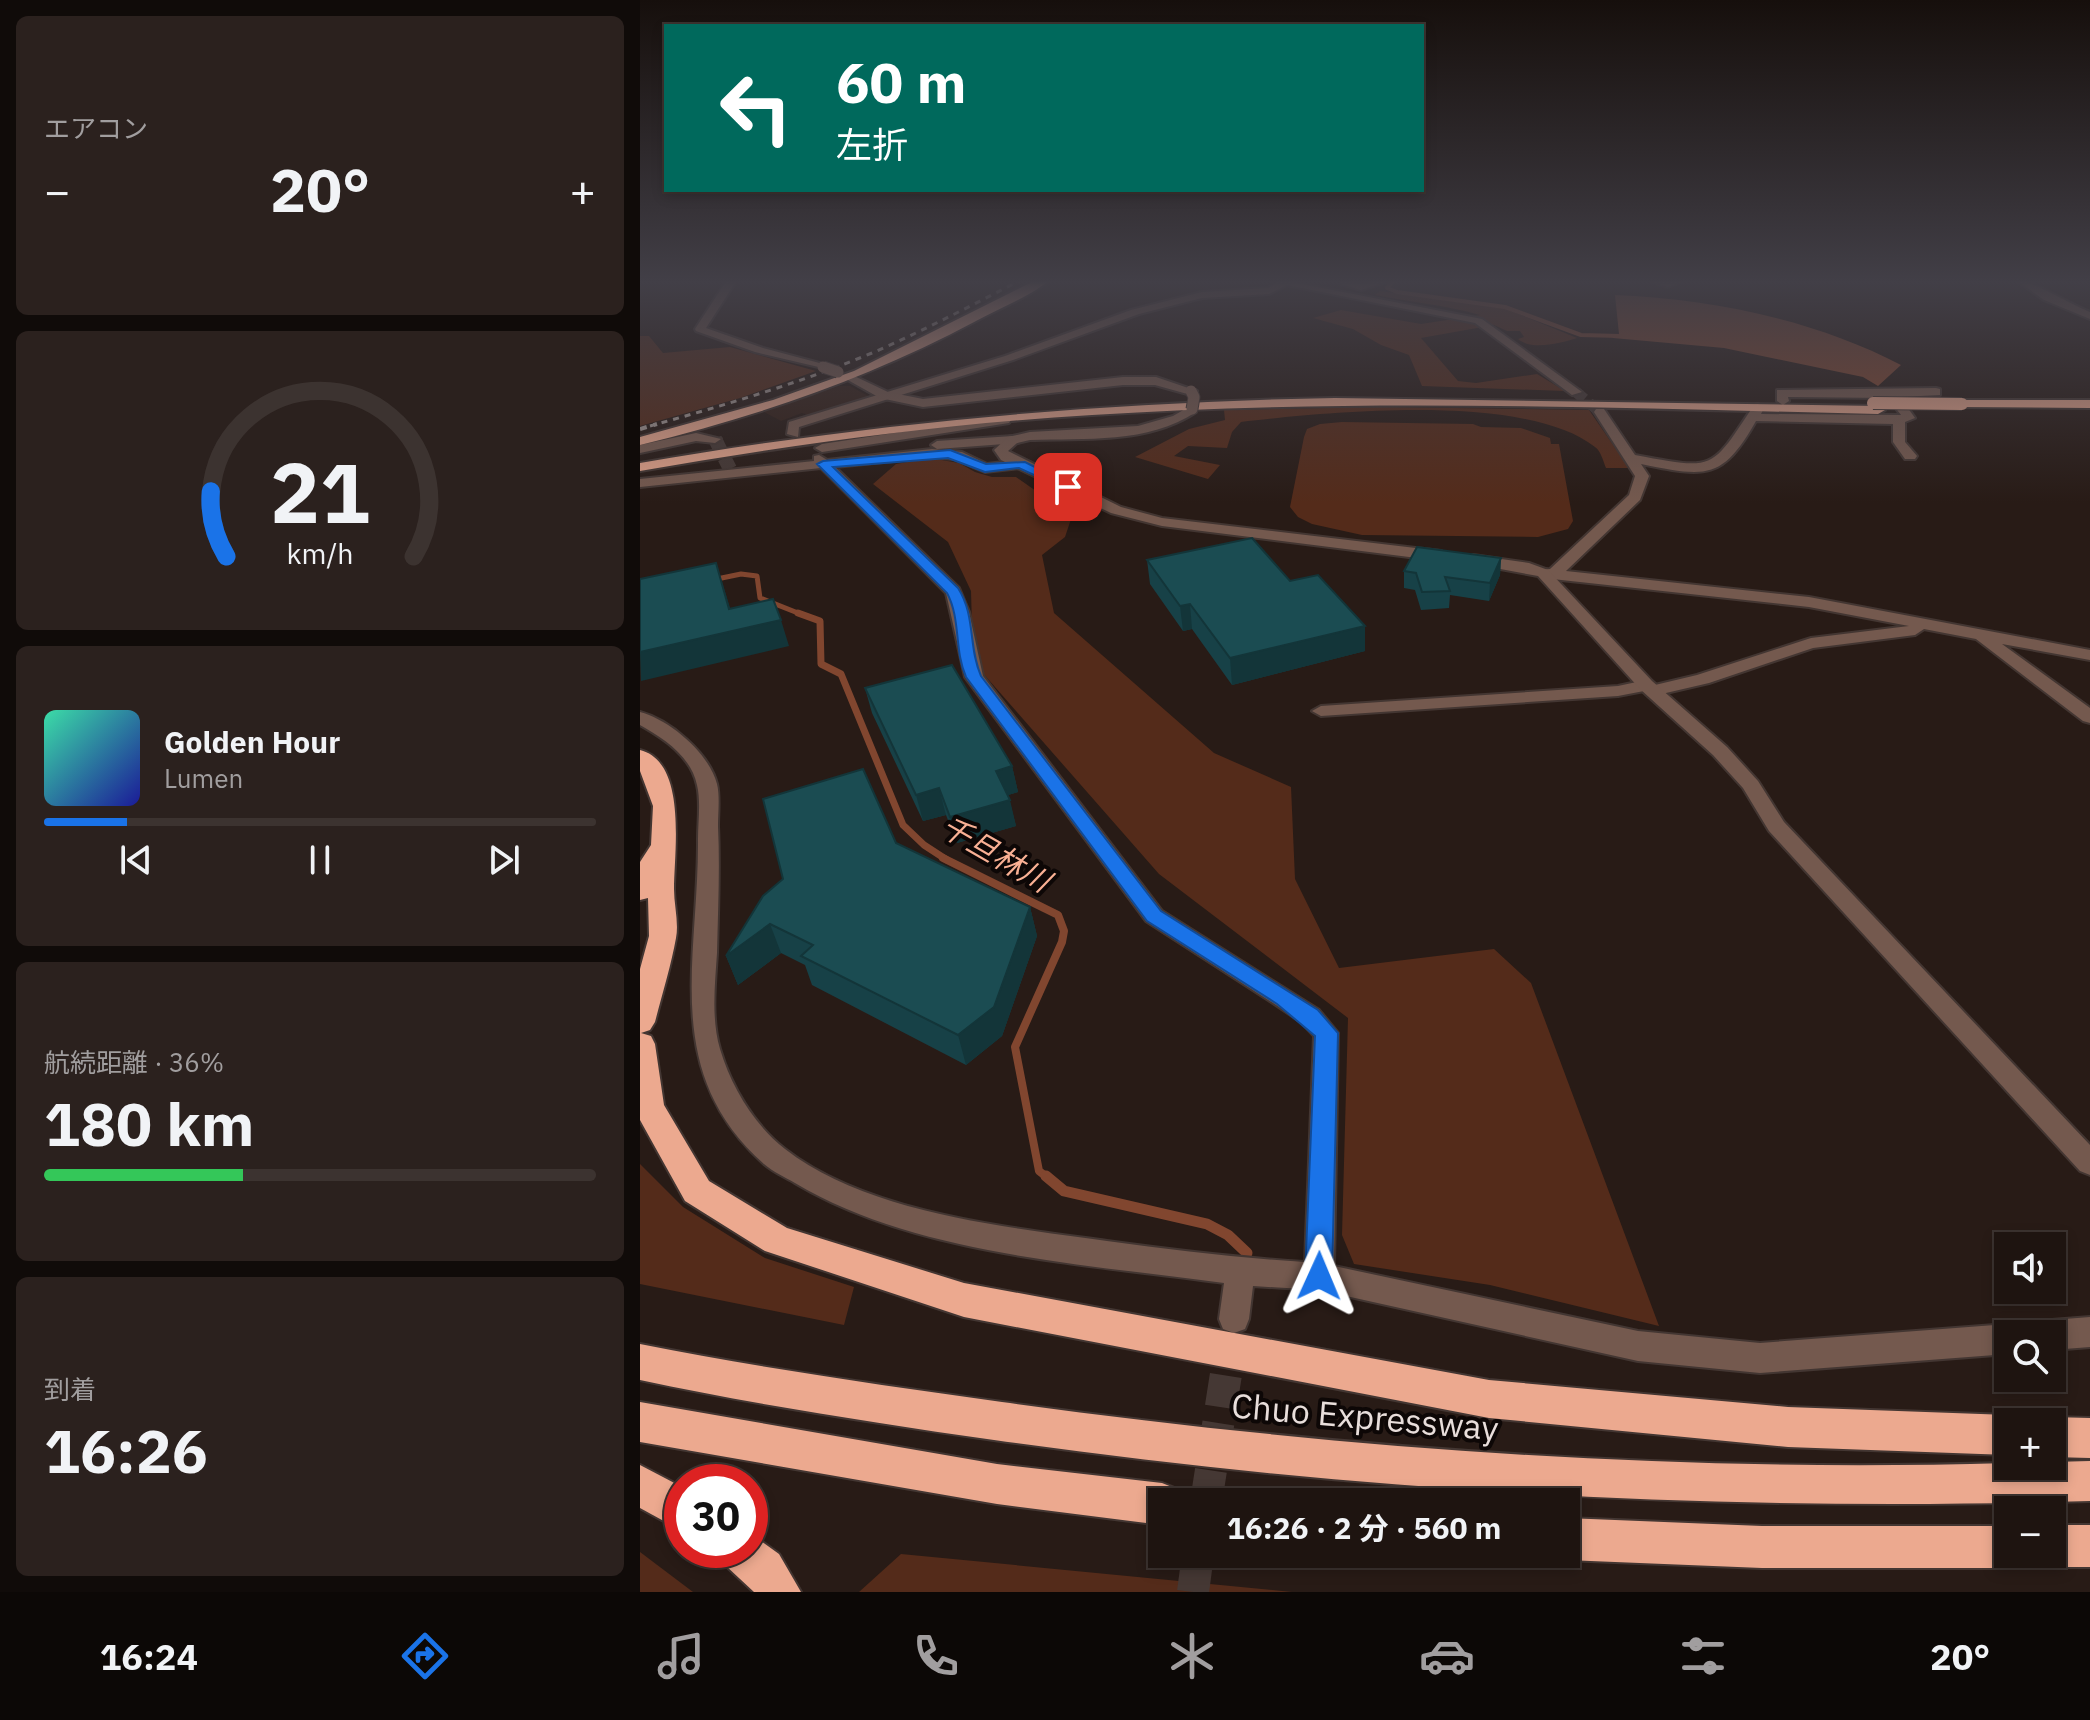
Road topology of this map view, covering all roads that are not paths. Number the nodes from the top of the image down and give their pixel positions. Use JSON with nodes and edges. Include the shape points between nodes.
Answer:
{"nodes":[{"id":1,"x":775,"y":354,"type":"edge"},
{"id":2,"x":897,"y":354,"type":"edge"},
{"id":3,"x":1020,"y":354,"type":"edge"},
{"id":4,"x":1524,"y":354,"type":"edge"},
{"id":5,"x":844,"y":374,"type":"junction"},
{"id":6,"x":1576,"y":392,"type":"tunnel mouth"},
{"id":7,"x":1936,"y":392,"type":"dead end"},
{"id":8,"x":1891,"y":394,"type":"junction"},
{"id":9,"x":884,"y":395,"type":"junction"},
{"id":10,"x":1783,"y":401,"type":"junction"},
{"id":11,"x":2090,"y":404,"type":"edge"},
{"id":12,"x":1875,"y":406,"type":"junction"},
{"id":13,"x":1964,"y":407,"type":"junction"},
{"id":14,"x":2090,"y":410,"type":"edge"},
{"id":15,"x":1600,"y":412,"type":"tunnel mouth"},
{"id":16,"x":1755,"y":412,"type":"junction"},
{"id":17,"x":1045,"y":414,"type":"junction"},
{"id":18,"x":1899,"y":420,"type":"junction"},
{"id":19,"x":793,"y":434,"type":"junction"},
{"id":20,"x":715,"y":439,"type":"dead end"},
{"id":21,"x":640,"y":441,"type":"edge"},
{"id":22,"x":640,"y":449,"type":"edge"},
{"id":23,"x":1013,"y":454,"type":"junction"},
{"id":24,"x":1910,"y":456,"type":"dead end"},
{"id":25,"x":822,"y":457,"type":"junction"},
{"id":26,"x":1629,"y":458,"type":"junction"},
{"id":27,"x":640,"y":459,"type":"edge"},
{"id":28,"x":640,"y":467,"type":"edge"},
{"id":29,"x":640,"y":476,"type":"edge"},
{"id":30,"x":640,"y":483,"type":"edge"},
{"id":31,"x":1549,"y":573,"type":"junction"},
{"id":32,"x":1920,"y":622,"type":"junction"},
{"id":33,"x":1978,"y":634,"type":"junction"},
{"id":34,"x":2090,"y":655,"type":"edge"},
{"id":35,"x":1650,"y":688,"type":"junction"},
{"id":36,"x":1321,"y":711,"type":"dead end"},
{"id":37,"x":2090,"y":717,"type":"edge"},
{"id":38,"x":640,"y":718,"type":"edge"},
{"id":39,"x":640,"y":757,"type":"edge"},
{"id":40,"x":663,"y":839,"type":"junction"},
{"id":41,"x":640,"y":891,"type":"edge"},
{"id":42,"x":640,"y":1022,"type":"edge"},
{"id":43,"x":640,"y":1044,"type":"edge"},
{"id":44,"x":2090,"y":1163,"type":"edge"},
{"id":45,"x":1240,"y":1272,"type":"junction"},
{"id":46,"x":1319,"y":1276,"type":"junction"},
{"id":47,"x":1234,"y":1319,"type":"tunnel mouth"},
{"id":48,"x":2090,"y":1332,"type":"edge"},
{"id":49,"x":2066,"y":1334,"type":"edge"},
{"id":50,"x":1994,"y":1340,"type":"edge"},
{"id":51,"x":640,"y":1362,"type":"edge"},
{"id":52,"x":640,"y":1422,"type":"edge"},
{"id":53,"x":1994,"y":1434,"type":"edge"},
{"id":54,"x":2066,"y":1437,"type":"edge"},
{"id":55,"x":2090,"y":1438,"type":"edge"},
{"id":56,"x":2090,"y":1481,"type":"edge"},
{"id":57,"x":640,"y":1485,"type":"edge"},
{"id":58,"x":664,"y":1499,"type":"edge"},
{"id":59,"x":1148,"y":1502,"type":"edge"},
{"id":60,"x":1580,"y":1540,"type":"edge"},
{"id":61,"x":2066,"y":1546,"type":"edge"},
{"id":62,"x":2090,"y":1546,"type":"edge"},
{"id":63,"x":1994,"y":1547,"type":"edge"},
{"id":64,"x":763,"y":1568,"type":"edge"},
{"id":65,"x":779,"y":1592,"type":"edge"}],
"edges":[{"from":1,"to":5,"type":"street","bridge":true},
{"from":2,"to":5,"type":"highway"},
{"from":3,"to":9,"type":"street"},
{"from":4,"to":6,"type":"street"},
{"from":5,"to":9,"type":"street"},
{"from":5,"to":21,"type":"highway","via":[[747,411]]},
{"from":7,"to":8,"type":"street"},
{"from":8,"to":10,"type":"street","via":[[1781,393]]},
{"from":8,"to":18,"type":"street","via":[[1909,418]]},
{"from":9,"to":19,"type":"street","via":[[793,425]]},
{"from":9,"to":23,"type":"street","bridge":true,"via":[[942,403],[1140,380],[1172,383],[1194,397],[1192,409],[1180,418]]},
{"from":10,"to":12,"type":"highway"},
{"from":10,"to":19,"type":"highway","via":[[1264,396],[1042,407]]},
{"from":11,"to":13,"type":"highway"},
{"from":12,"to":13,"type":"highway"},
{"from":12,"to":16,"type":"highway"},
{"from":13,"to":14,"type":"highway"},
{"from":15,"to":26,"type":"street"},
{"from":16,"to":17,"type":"highway","via":[[1267,402]]},
{"from":16,"to":18,"type":"street"},
{"from":16,"to":26,"type":"street","via":[[1717,464],[1694,468]]},
{"from":17,"to":25,"type":"street"},
{"from":17,"to":28,"type":"highway","via":[[823,437]]},
{"from":18,"to":24,"type":"street","via":[[1899,442]]},
{"from":19,"to":27,"type":"highway"},
{"from":20,"to":22,"type":"street","via":[[696,437]]},
{"from":23,"to":25,"type":"street","via":[[985,468],[942,453]]},
{"from":23,"to":29,"type":"street","via":[[963,443],[767,458]]},
{"from":23,"to":31,"type":"street","via":[[1116,510],[1162,522]]},
{"from":25,"to":30,"type":"street"},
{"from":25,"to":46,"type":"street","via":[[953,591],[962,607],[966,660],[974,677],[1154,916],[1310,1016],[1326,1033]]},
{"from":26,"to":31,"type":"street","via":[[1642,476],[1635,497]]},
{"from":31,"to":32,"type":"street","via":[[1809,602]]},
{"from":31,"to":35,"type":"street"},
{"from":32,"to":33,"type":"street"},
{"from":32,"to":35,"type":"street","via":[[1915,630],[1811,643],[1703,679]]},
{"from":33,"to":34,"type":"street"},
{"from":33,"to":37,"type":"street"},
{"from":35,"to":36,"type":"street"},
{"from":35,"to":44,"type":"street","via":[[1720,751],[1751,785],[1776,826]]},
{"from":38,"to":45,"type":"street","via":[[673,736],[707,783],[702,1011],[707,1048],[742,1122],[775,1157],[829,1189],[898,1216],[1013,1241]]},
{"from":39,"to":40,"type":"highway","via":[[651,769],[665,806]]},
{"from":40,"to":41,"type":"highway"},
{"from":40,"to":42,"type":"highway","via":[[663,936]]},
{"from":43,"to":53,"type":"highway","via":[[649,1107],[697,1191],[777,1240],[964,1300],[1489,1399],[1788,1427]]},
{"from":45,"to":46,"type":"street"},
{"from":45,"to":47,"type":"street"},
{"from":46,"to":50,"type":"street","via":[[1638,1346],[1760,1358]]},
{"from":48,"to":49,"type":"street"},
{"from":51,"to":56,"type":"highway","name":"Chuo Expressway","via":[[1020,1424],[1259,1454],[1746,1486]]},
{"from":52,"to":59,"type":"highway","via":[[997,1484]]},
{"from":54,"to":55,"type":"highway"},
{"from":57,"to":58,"type":"highway"},
{"from":60,"to":63,"type":"highway","via":[[1762,1547]]},
{"from":61,"to":62,"type":"highway"},
{"from":64,"to":65,"type":"highway"}]}
